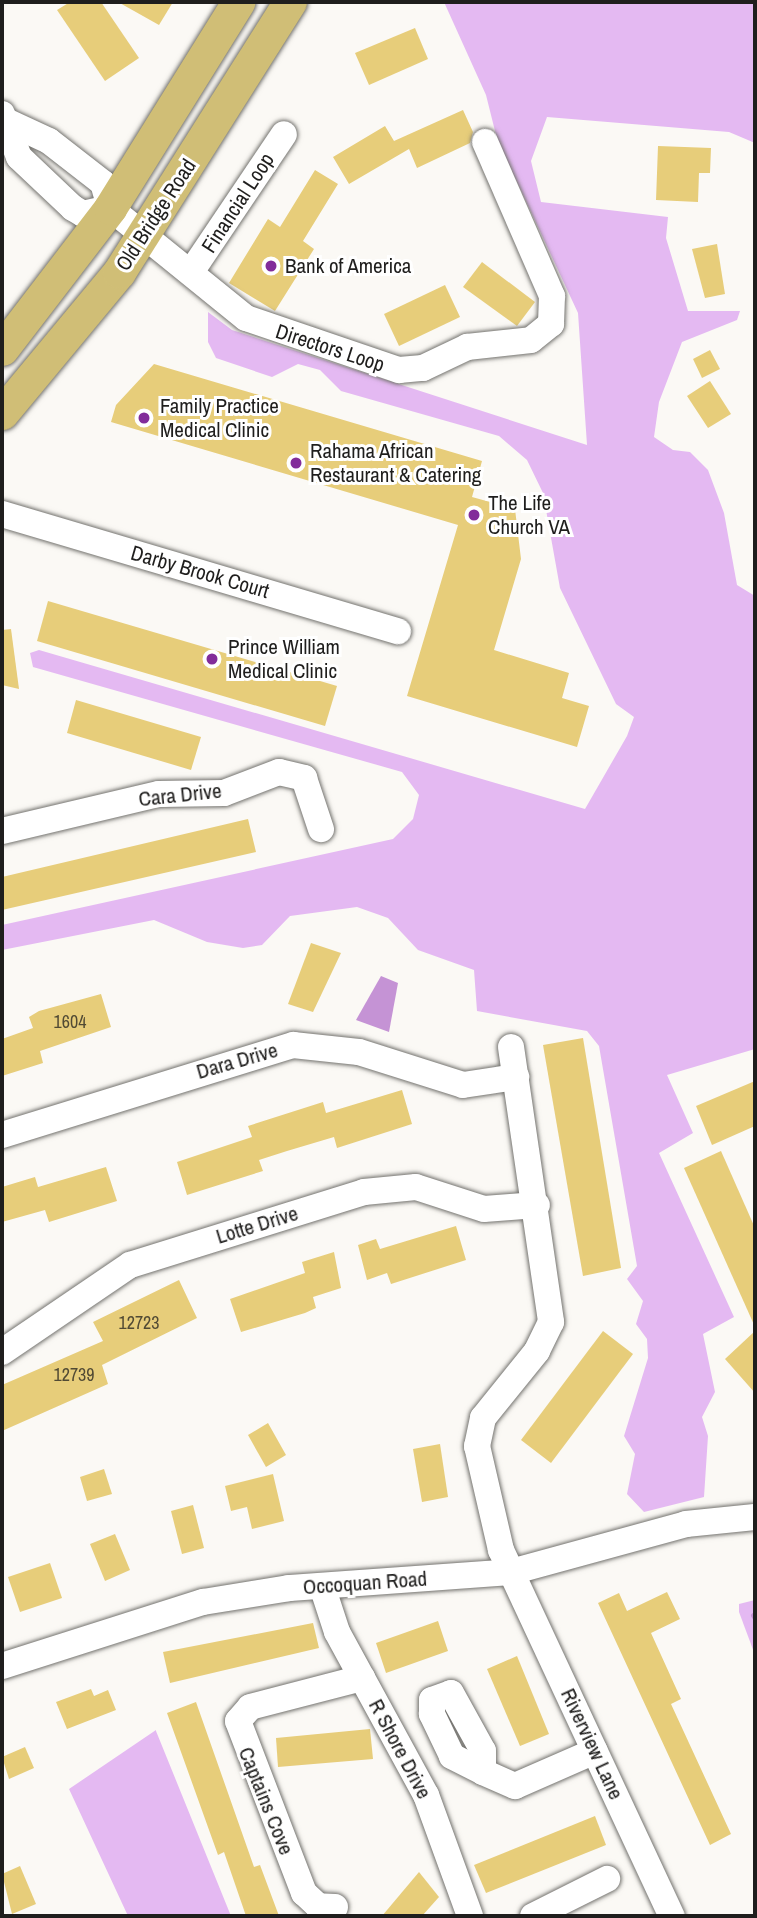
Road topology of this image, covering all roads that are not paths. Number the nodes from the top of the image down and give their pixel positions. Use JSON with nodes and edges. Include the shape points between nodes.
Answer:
{"nodes":[{"id":1,"x":238,"y":2,"type":"edge"},
{"id":2,"x":290,"y":2,"type":"edge"},
{"id":3,"x":4,"y":117,"type":"edge"},
{"id":4,"x":284,"y":134,"type":"dead end"},
{"id":5,"x":485,"y":142,"type":"dead end"},
{"id":6,"x":110,"y":208,"type":"junction"},
{"id":7,"x":144,"y":234,"type":"junction"},
{"id":8,"x":191,"y":272,"type":"junction"},
{"id":9,"x":2,"y":349,"type":"edge"},
{"id":10,"x":2,"y":413,"type":"edge"},
{"id":11,"x":2,"y":514,"type":"edge"},
{"id":12,"x":398,"y":631,"type":"dead end"},
{"id":13,"x":321,"y":829,"type":"dead end"},
{"id":14,"x":2,"y":831,"type":"edge"},
{"id":15,"x":510,"y":1047,"type":"dead end"},
{"id":16,"x":516,"y":1077,"type":"junction"},
{"id":17,"x":2,"y":1135,"type":"edge"},
{"id":18,"x":537,"y":1205,"type":"junction"},
{"id":19,"x":2,"y":1353,"type":"edge"},
{"id":20,"x":743,"y":1517,"type":"edge"},
{"id":21,"x":511,"y":1572,"type":"junction"},
{"id":22,"x":414,"y":1579,"type":"junction"},
{"id":23,"x":322,"y":1586,"type":"junction"},
{"id":24,"x":526,"y":1603,"type":"junction"},
{"id":25,"x":2,"y":1666,"type":"edge"},
{"id":26,"x":362,"y":1678,"type":"junction"},
{"id":27,"x":595,"y":1751,"type":"junction"},
{"id":28,"x":483,"y":1772,"type":"dead end"},
{"id":29,"x":607,"y":1879,"type":"dead end"},
{"id":30,"x":335,"y":1907,"type":"dead end"},
{"id":31,"x":546,"y":1913,"type":"edge"},
{"id":32,"x":470,"y":1916,"type":"edge"},
{"id":33,"x":672,"y":1916,"type":"edge"}],
"edges":[{"from":1,"to":6,"type":"main road","name":"Old Bridge Road"},
{"from":2,"to":7,"type":"main road","name":"Old Bridge Road"},
{"from":3,"to":6,"type":"street","via":[[49,141],[103,183]]},
{"from":3,"to":6,"type":"street","via":[[19,157],[73,208],[83,214]]},
{"from":4,"to":8,"type":"street","name":"Financial Loop"},
{"from":5,"to":8,"type":"street","name":"Directors Loop","via":[[552,296],[551,324],[531,340],[467,347],[423,368],[399,370],[265,328],[224,303]]},
{"from":6,"to":7,"type":"street","name":"Directors Loop"},
{"from":6,"to":9,"type":"main road","name":"Old Bridge Road"},
{"from":7,"to":8,"type":"street","name":"Directors Loop"},
{"from":7,"to":10,"type":"main road","name":"Old Bridge Road"},
{"from":11,"to":12,"type":"street","name":"Darby Brook Court"},
{"from":13,"to":14,"type":"street","name":"Cara Drive","via":[[304,778],[279,772],[224,793],[159,794]]},
{"from":15,"to":16,"type":"street"},
{"from":16,"to":17,"type":"street","name":"Dara Drive","via":[[463,1085],[359,1052],[293,1045]]},
{"from":16,"to":18,"type":"street"},
{"from":18,"to":19,"type":"street","name":"Lotte Drive","via":[[484,1209],[416,1186],[364,1192],[130,1265]]},
{"from":18,"to":21,"type":"street","via":[[551,1321],[537,1351],[483,1418],[477,1446]]},
{"from":20,"to":21,"type":"street","name":"Occoquan Road"},
{"from":21,"to":22,"type":"street","name":"Occoquan Road"},
{"from":21,"to":24,"type":"street","name":"Riverview Lane"},
{"from":22,"to":23,"type":"street","name":"Occoquan Road"},
{"from":22,"to":24,"type":"street","via":[[501,1590]]},
{"from":23,"to":25,"type":"street","name":"Occoquan Road","via":[[203,1602]]},
{"from":23,"to":26,"type":"street","name":"R Shore Drive","via":[[337,1633]]},
{"from":24,"to":27,"type":"street","name":"Riverview Lane"},
{"from":26,"to":30,"type":"street","name":"Captains Cove","via":[[250,1707],[238,1721],[304,1893],[318,1906]]},
{"from":26,"to":32,"type":"street","name":"R Shore Drive","via":[[431,1806]]},
{"from":27,"to":28,"type":"street","via":[[515,1786]]},
{"from":27,"to":33,"type":"street","name":"Riverview Lane"},
{"from":29,"to":31,"type":"street"}]}
